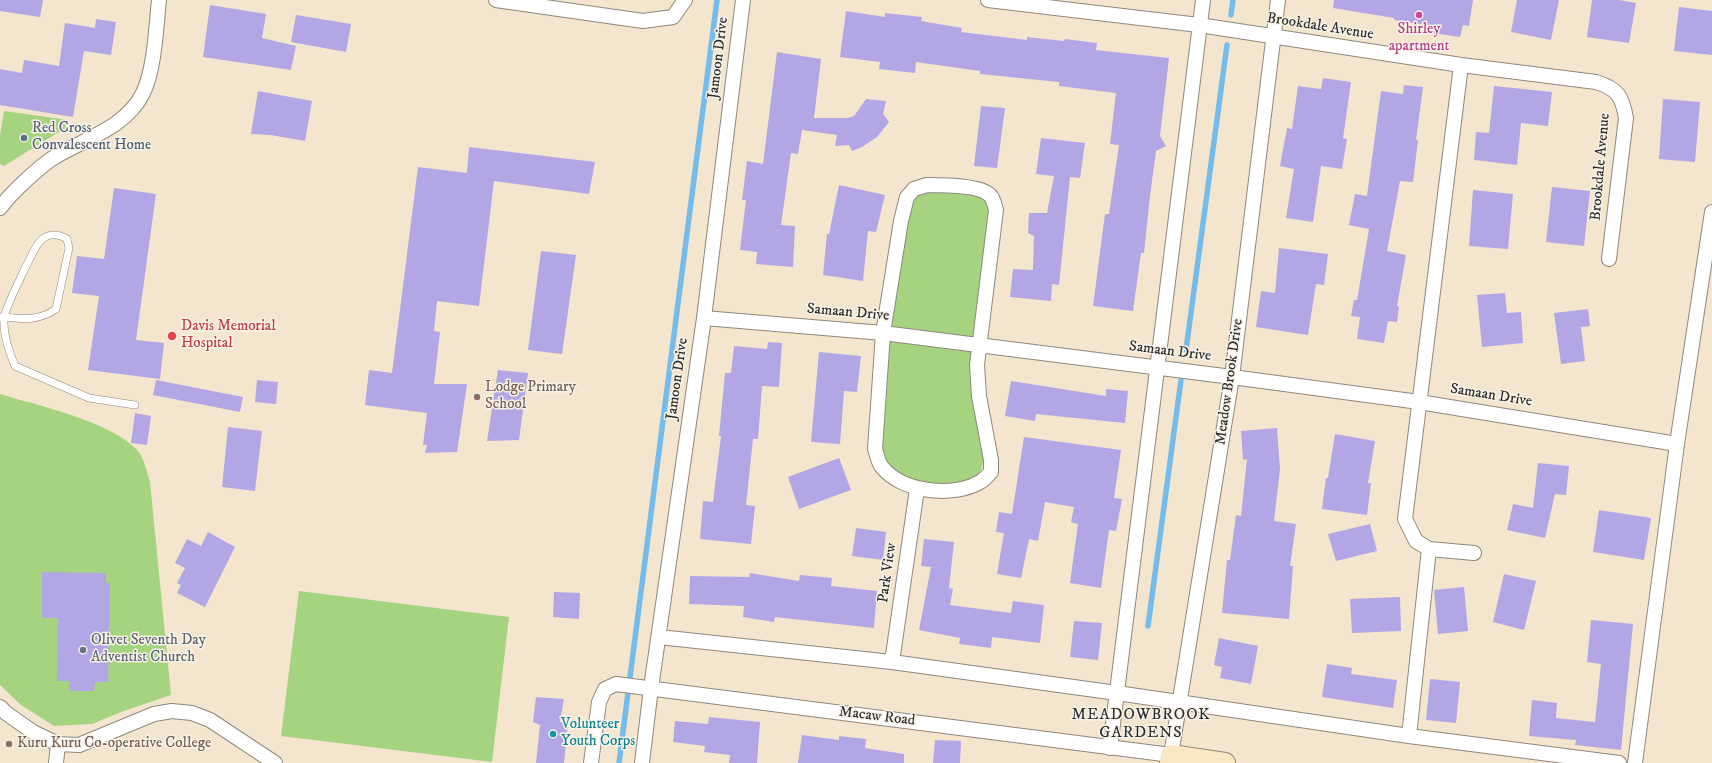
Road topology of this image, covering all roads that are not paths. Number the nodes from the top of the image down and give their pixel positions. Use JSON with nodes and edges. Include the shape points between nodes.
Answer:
{"nodes":[{"id":1,"x":159,"y":0,"type":"edge"},
{"id":2,"x":496,"y":0,"type":"edge"},
{"id":3,"x":685,"y":0,"type":"edge"},
{"id":4,"x":743,"y":0,"type":"edge"},
{"id":5,"x":988,"y":0,"type":"edge"},
{"id":6,"x":1203,"y":0,"type":"edge"},
{"id":7,"x":1278,"y":0,"type":"edge"},
{"id":8,"x":1199,"y":25,"type":"junction"},
{"id":9,"x":1274,"y":37,"type":"junction"},
{"id":10,"x":1461,"y":66,"type":"junction"},
{"id":11,"x":1,"y":205,"type":"edge"},
{"id":12,"x":1712,"y":212,"type":"edge"},
{"id":13,"x":1609,"y":259,"type":"dead end"},
{"id":14,"x":2,"y":317,"type":"edge"},
{"id":15,"x":704,"y":318,"type":"junction"},
{"id":16,"x":883,"y":333,"type":"junction"},
{"id":17,"x":980,"y":345,"type":"junction"},
{"id":18,"x":1157,"y":368,"type":"junction"},
{"id":19,"x":1232,"y":377,"type":"junction"},
{"id":20,"x":1419,"y":402,"type":"junction"},
{"id":21,"x":135,"y":405,"type":"dead end"},
{"id":22,"x":1677,"y":444,"type":"junction"},
{"id":23,"x":917,"y":489,"type":"junction"},
{"id":24,"x":1429,"y":549,"type":"junction"},
{"id":25,"x":1474,"y":553,"type":"dead end"},
{"id":26,"x":659,"y":637,"type":"junction"},
{"id":27,"x":892,"y":662,"type":"junction"},
{"id":28,"x":644,"y":687,"type":"junction"},
{"id":29,"x":1117,"y":693,"type":"junction"},
{"id":30,"x":1180,"y":703,"type":"junction"},
{"id":31,"x":0,"y":707,"type":"edge"},
{"id":32,"x":1409,"y":736,"type":"junction"},
{"id":33,"x":58,"y":744,"type":"junction"},
{"id":34,"x":1110,"y":748,"type":"junction"},
{"id":35,"x":1170,"y":759,"type":"edge"},
{"id":36,"x":56,"y":763,"type":"edge"},
{"id":37,"x":275,"y":763,"type":"edge"},
{"id":38,"x":592,"y":763,"type":"edge"},
{"id":39,"x":642,"y":763,"type":"edge"},
{"id":40,"x":1226,"y":763,"type":"edge"},
{"id":41,"x":1619,"y":763,"type":"edge"},
{"id":42,"x":1635,"y":763,"type":"edge"}],
"edges":[{"from":1,"to":11,"type":"street","via":[[151,66],[143,92],[131,111],[117,123],[52,159]]},
{"from":2,"to":3,"type":"street","via":[[642,21],[673,17]]},
{"from":4,"to":15,"type":"street","name":"Jamoon Drive"},
{"from":5,"to":8,"type":"street","name":"Brookdale Avenue"},
{"from":6,"to":8,"type":"street"},
{"from":7,"to":9,"type":"street","name":"Meadow Brook Drive"},
{"from":8,"to":9,"type":"street","name":"Brookdale Avenue"},
{"from":8,"to":18,"type":"street"},
{"from":9,"to":10,"type":"street","name":"Brookdale Avenue"},
{"from":9,"to":19,"type":"street","name":"Meadow Brook Drive"},
{"from":10,"to":13,"type":"street","name":"Brookdale Avenue","via":[[1596,82],[1616,91],[1621,98],[1626,118]]},
{"from":10,"to":20,"type":"street"},
{"from":12,"to":22,"type":"street"},
{"from":14,"to":14,"type":"lane","via":[[29,319],[46,316],[56,309],[69,248],[67,239],[60,235],[50,235],[41,240]]},
{"from":14,"to":21,"type":"lane","via":[[7,346],[15,366],[89,398]]},
{"from":15,"to":16,"type":"street","name":"Samaan Drive"},
{"from":15,"to":26,"type":"street","name":"Jamoon Drive"},
{"from":16,"to":17,"type":"street","name":"Samaan Drive"},
{"from":16,"to":17,"type":"street","via":[[907,197],[914,189],[927,185],[972,188],[987,192],[993,199],[996,210]]},
{"from":16,"to":23,"type":"street","via":[[875,449],[881,466],[899,481]]},
{"from":17,"to":18,"type":"street","name":"Samaan Drive"},
{"from":17,"to":23,"type":"street","via":[[977,365],[979,396],[991,472],[981,482],[959,489]]},
{"from":18,"to":19,"type":"street","name":"Samaan Drive"},
{"from":18,"to":29,"type":"street"},
{"from":19,"to":20,"type":"street","name":"Samaan Drive"},
{"from":19,"to":30,"type":"street","name":"Meadow Brook Drive"},
{"from":20,"to":22,"type":"street","name":"Samaan Drive"},
{"from":20,"to":24,"type":"street","via":[[1405,519],[1416,541]]},
{"from":22,"to":42,"type":"street"},
{"from":23,"to":27,"type":"street","name":"Park View"},
{"from":24,"to":25,"type":"street"},
{"from":24,"to":32,"type":"street"},
{"from":26,"to":27,"type":"street"},
{"from":26,"to":28,"type":"street","name":"Jamoon Drive"},
{"from":27,"to":29,"type":"street"},
{"from":28,"to":34,"type":"street","name":"Macaw Road"},
{"from":28,"to":38,"type":"street","name":"Macaw Road","via":[[616,684],[605,689],[599,702]]},
{"from":28,"to":39,"type":"street","name":"Jamoon Drive"},
{"from":29,"to":30,"type":"street"},
{"from":29,"to":34,"type":"street"},
{"from":30,"to":32,"type":"street"},
{"from":30,"to":35,"type":"street","name":"Meadow Brook Drive"},
{"from":31,"to":33,"type":"street","via":[[33,732]]},
{"from":32,"to":41,"type":"street"},
{"from":33,"to":36,"type":"street"},
{"from":33,"to":37,"type":"street","via":[[79,745],[154,714],[185,712],[210,720]]},
{"from":34,"to":35,"type":"street","name":"Macaw Road"},
{"from":35,"to":40,"type":"street","name":"Macaw Road"}]}
